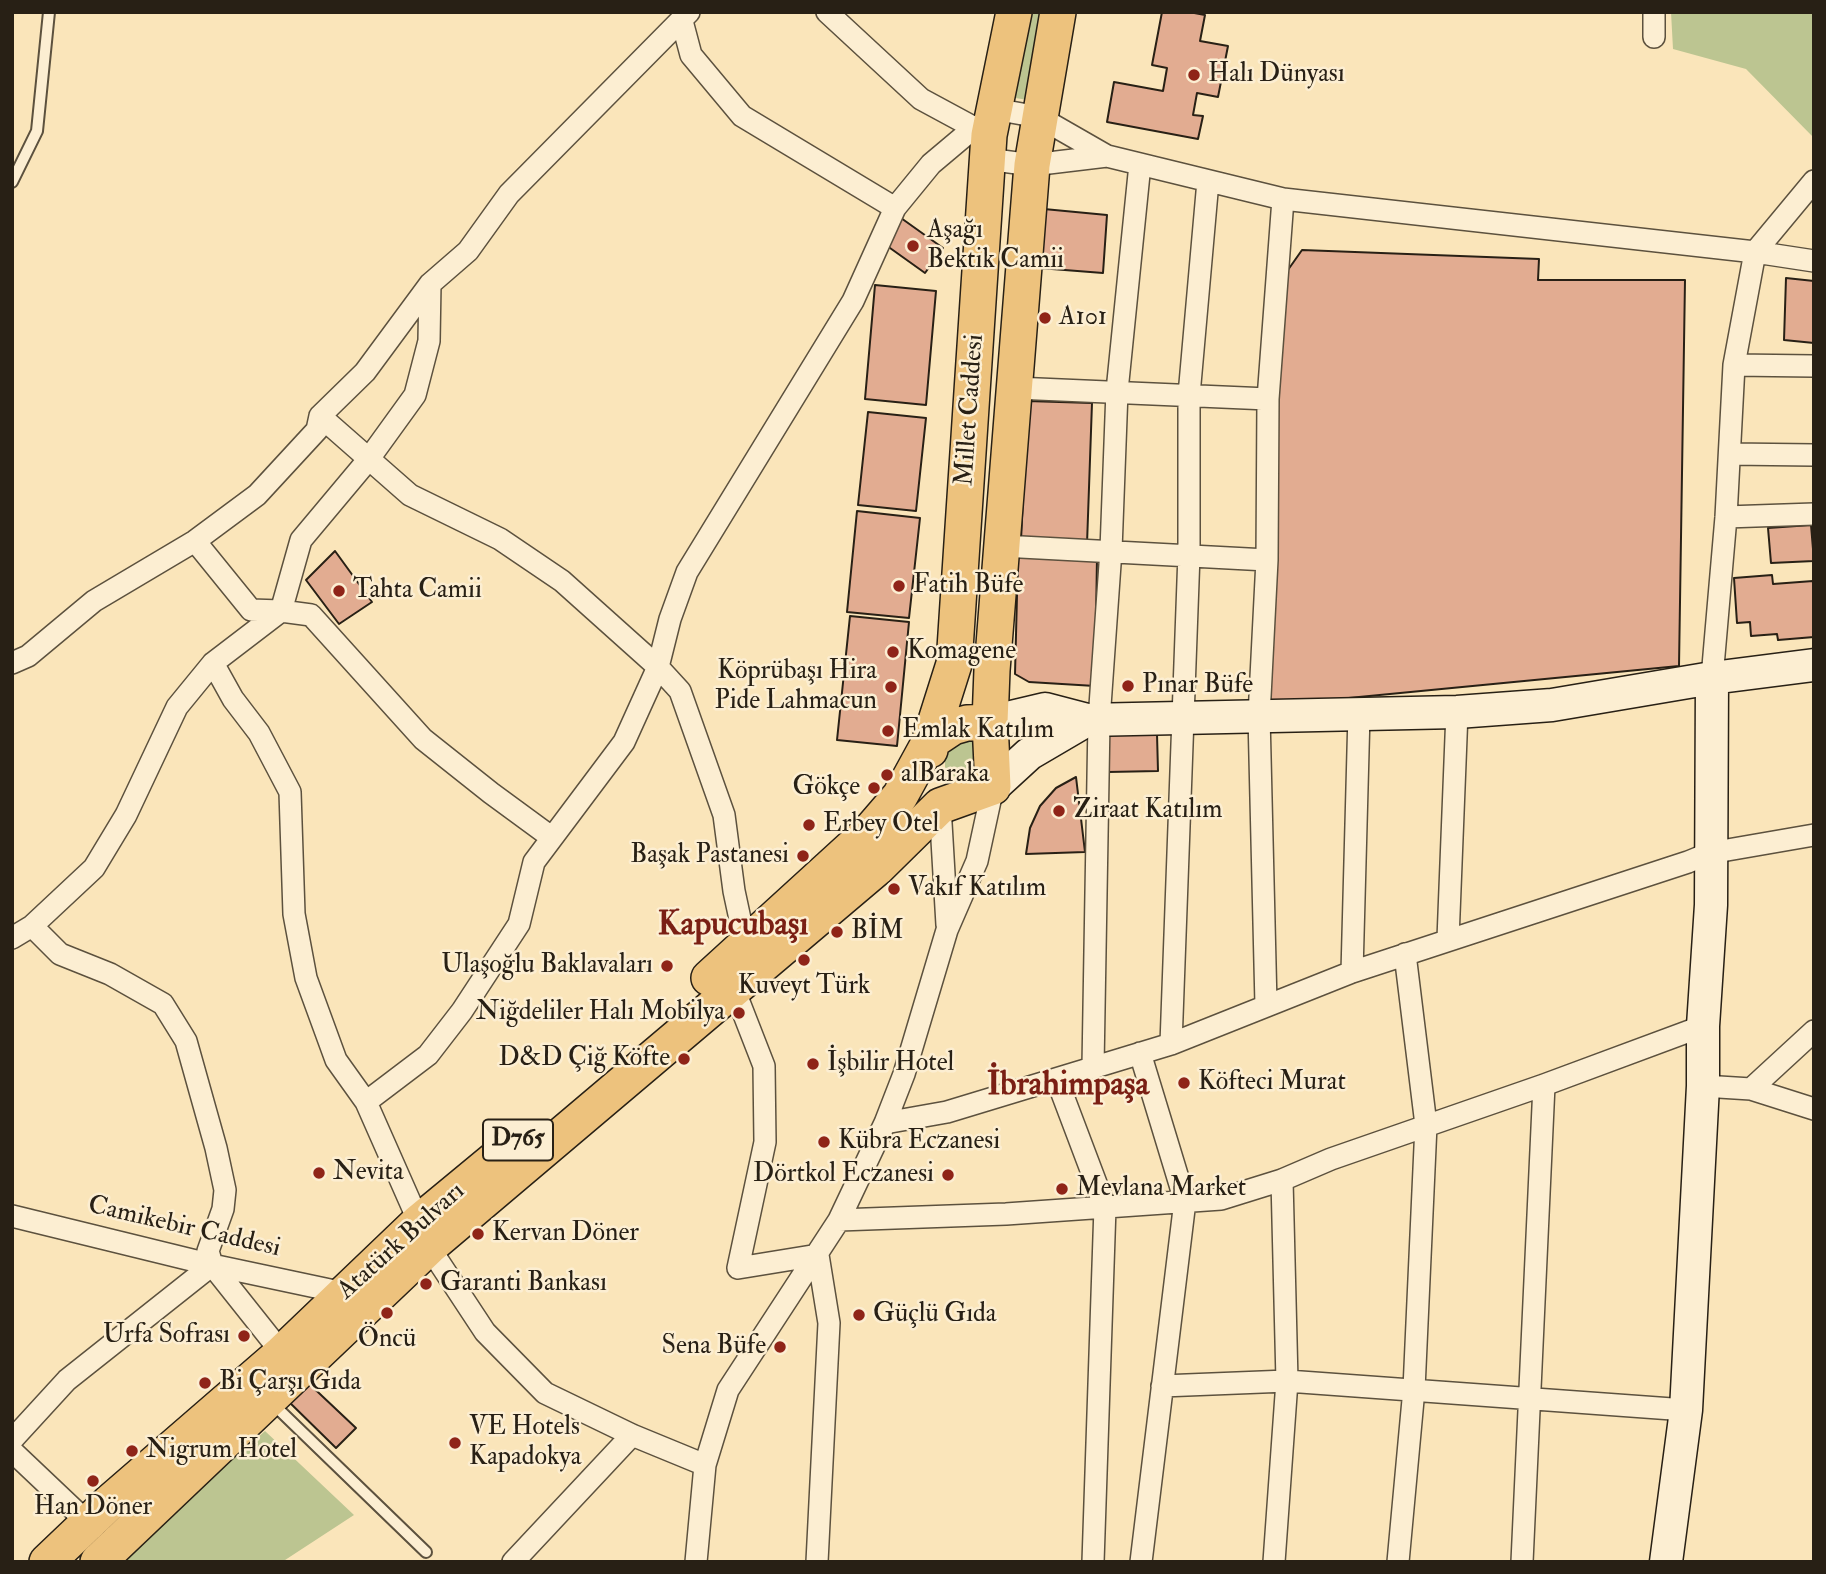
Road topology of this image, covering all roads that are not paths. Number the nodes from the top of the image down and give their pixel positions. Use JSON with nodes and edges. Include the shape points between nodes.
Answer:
{"nodes":[{"id":1,"x":49,"y":12,"type":"edge"},
{"id":2,"x":827,"y":12,"type":"edge"},
{"id":3,"x":1014,"y":12,"type":"edge"},
{"id":4,"x":1058,"y":12,"type":"edge"},
{"id":5,"x":1654,"y":12,"type":"edge"},
{"id":6,"x":685,"y":17,"type":"edge"},
{"id":7,"x":1654,"y":37,"type":"dead end"},
{"id":8,"x":1039,"y":117,"type":"junction"},
{"id":9,"x":986,"y":133,"type":"junction"},
{"id":10,"x":1107,"y":156,"type":"junction"},
{"id":11,"x":1140,"y":164,"type":"junction"},
{"id":12,"x":1032,"y":165,"type":"junction"},
{"id":13,"x":1208,"y":181,"type":"junction"},
{"id":14,"x":1814,"y":181,"type":"edge"},
{"id":15,"x":12,"y":182,"type":"edge"},
{"id":16,"x":1283,"y":199,"type":"junction"},
{"id":17,"x":895,"y":208,"type":"junction"},
{"id":18,"x":1755,"y":252,"type":"junction"},
{"id":19,"x":1814,"y":261,"type":"edge"},
{"id":20,"x":430,"y":284,"type":"junction"},
{"id":21,"x":1734,"y":365,"type":"junction"},
{"id":22,"x":1814,"y":366,"type":"edge"},
{"id":23,"x":1014,"y":388,"type":"junction"},
{"id":24,"x":1117,"y":391,"type":"junction"},
{"id":25,"x":1189,"y":395,"type":"junction"},
{"id":26,"x":1268,"y":400,"type":"junction"},
{"id":27,"x":320,"y":415,"type":"junction"},
{"id":28,"x":1730,"y":454,"type":"junction"},
{"id":29,"x":1814,"y":455,"type":"edge"},
{"id":30,"x":368,"y":460,"type":"junction"},
{"id":31,"x":1814,"y":514,"type":"edge"},
{"id":32,"x":1727,"y":517,"type":"junction"},
{"id":33,"x":195,"y":541,"type":"junction"},
{"id":34,"x":1002,"y":545,"type":"junction"},
{"id":35,"x":1111,"y":550,"type":"junction"},
{"id":36,"x":1189,"y":554,"type":"junction"},
{"id":37,"x":1268,"y":560,"type":"junction"},
{"id":38,"x":281,"y":611,"type":"junction"},
{"id":39,"x":12,"y":663,"type":"edge"},
{"id":40,"x":213,"y":663,"type":"junction"},
{"id":41,"x":1814,"y":665,"type":"edge"},
{"id":42,"x":658,"y":667,"type":"junction"},
{"id":43,"x":1712,"y":678,"type":"junction"},
{"id":44,"x":1457,"y":712,"type":"junction"},
{"id":45,"x":1359,"y":714,"type":"junction"},
{"id":46,"x":1259,"y":716,"type":"junction"},
{"id":47,"x":1183,"y":718,"type":"junction"},
{"id":48,"x":1093,"y":720,"type":"junction"},
{"id":49,"x":990,"y":722,"type":"junction"},
{"id":50,"x":929,"y":743,"type":"junction"},
{"id":51,"x":993,"y":787,"type":"junction"},
{"id":52,"x":940,"y":806,"type":"junction"},
{"id":53,"x":1814,"y":835,"type":"edge"},
{"id":54,"x":551,"y":837,"type":"junction"},
{"id":55,"x":1710,"y":853,"type":"junction"},
{"id":56,"x":32,"y":926,"type":"junction"},
{"id":57,"x":947,"y":930,"type":"junction"},
{"id":58,"x":12,"y":938,"type":"edge"},
{"id":59,"x":1448,"y":939,"type":"junction"},
{"id":60,"x":746,"y":947,"type":"junction"},
{"id":61,"x":1405,"y":954,"type":"junction"},
{"id":62,"x":1352,"y":972,"type":"junction"},
{"id":63,"x":734,"y":989,"type":"junction"},
{"id":64,"x":1266,"y":1005,"type":"junction"},
{"id":65,"x":1703,"y":1026,"type":"junction"},
{"id":66,"x":1814,"y":1031,"type":"edge"},
{"id":67,"x":1171,"y":1044,"type":"junction"},
{"id":68,"x":1140,"y":1053,"type":"junction"},
{"id":69,"x":1093,"y":1066,"type":"junction"},
{"id":70,"x":1057,"y":1080,"type":"junction"},
{"id":71,"x":1545,"y":1085,"type":"junction"},
{"id":72,"x":1703,"y":1086,"type":"junction"},
{"id":73,"x":1751,"y":1089,"type":"junction"},
{"id":74,"x":366,"y":1101,"type":"junction"},
{"id":75,"x":1814,"y":1109,"type":"edge"},
{"id":76,"x":885,"y":1123,"type":"junction"},
{"id":77,"x":1426,"y":1125,"type":"junction"},
{"id":78,"x":1282,"y":1180,"type":"junction"},
{"id":79,"x":1185,"y":1201,"type":"junction"},
{"id":80,"x":1105,"y":1207,"type":"junction"},
{"id":81,"x":12,"y":1216,"type":"edge"},
{"id":82,"x":839,"y":1220,"type":"junction"},
{"id":83,"x":424,"y":1234,"type":"junction"},
{"id":84,"x":818,"y":1255,"type":"junction"},
{"id":85,"x":212,"y":1265,"type":"junction"},
{"id":86,"x":344,"y":1293,"type":"junction"},
{"id":87,"x":282,"y":1353,"type":"junction"},
{"id":88,"x":1287,"y":1381,"type":"junction"},
{"id":89,"x":1162,"y":1386,"type":"junction"},
{"id":90,"x":1415,"y":1389,"type":"junction"},
{"id":91,"x":268,"y":1399,"type":"junction"},
{"id":92,"x":1528,"y":1399,"type":"junction"},
{"id":93,"x":1686,"y":1410,"type":"junction"},
{"id":94,"x":632,"y":1436,"type":"junction"},
{"id":95,"x":12,"y":1440,"type":"edge"},
{"id":96,"x":12,"y":1451,"type":"edge"},
{"id":97,"x":705,"y":1465,"type":"junction"},
{"id":98,"x":88,"y":1523,"type":"junction"},
{"id":99,"x":426,"y":1552,"type":"dead end"},
{"id":100,"x":109,"y":1555,"type":"edge"},
{"id":101,"x":47,"y":1562,"type":"edge"},
{"id":102,"x":513,"y":1562,"type":"edge"},
{"id":103,"x":696,"y":1562,"type":"edge"},
{"id":104,"x":817,"y":1562,"type":"edge"},
{"id":105,"x":1093,"y":1562,"type":"edge"},
{"id":106,"x":1141,"y":1562,"type":"edge"},
{"id":107,"x":1274,"y":1562,"type":"edge"},
{"id":108,"x":1398,"y":1562,"type":"edge"},
{"id":109,"x":1522,"y":1562,"type":"edge"},
{"id":110,"x":1665,"y":1562,"type":"edge"}],
"edges":[{"from":1,"to":15,"type":"lane","via":[[37,131]]},
{"from":2,"to":9,"type":"street","via":[[921,99]]},
{"from":3,"to":9,"type":"main road","name":"Millet Caddesi"},
{"from":4,"to":8,"type":"main road","name":"Millet Caddesi"},
{"from":5,"to":7,"type":"street"},
{"from":6,"to":17,"type":"street","via":[[691,55],[742,116]]},
{"from":6,"to":20,"type":"street","via":[[509,194],[468,251]]},
{"from":8,"to":9,"type":"street"},
{"from":8,"to":10,"type":"street"},
{"from":8,"to":12,"type":"main road","name":"Millet Caddesi"},
{"from":9,"to":12,"type":"street"},
{"from":9,"to":17,"type":"street","via":[[931,164]]},
{"from":9,"to":50,"type":"main road","name":"Millet Caddesi","via":[[954,664]]},
{"from":10,"to":11,"type":"street"},
{"from":10,"to":12,"type":"street"},
{"from":11,"to":13,"type":"street"},
{"from":11,"to":24,"type":"street"},
{"from":12,"to":23,"type":"main road","name":"Millet Caddesi"},
{"from":13,"to":16,"type":"street"},
{"from":13,"to":25,"type":"street"},
{"from":14,"to":18,"type":"street"},
{"from":16,"to":18,"type":"street"},
{"from":16,"to":26,"type":"street"},
{"from":17,"to":42,"type":"street","via":[[853,302],[687,572]]},
{"from":18,"to":19,"type":"street"},
{"from":18,"to":21,"type":"street"},
{"from":20,"to":27,"type":"street","via":[[365,372]]},
{"from":20,"to":30,"type":"street","via":[[429,341],[415,396]]},
{"from":21,"to":22,"type":"street"},
{"from":21,"to":28,"type":"street"},
{"from":23,"to":24,"type":"street"},
{"from":23,"to":34,"type":"main road","name":"Millet Caddesi"},
{"from":24,"to":25,"type":"street"},
{"from":24,"to":35,"type":"street"},
{"from":25,"to":26,"type":"street"},
{"from":25,"to":36,"type":"street"},
{"from":26,"to":37,"type":"street"},
{"from":27,"to":30,"type":"street"},
{"from":27,"to":33,"type":"street","via":[[317,430],[257,495]]},
{"from":28,"to":29,"type":"street"},
{"from":28,"to":32,"type":"street"},
{"from":30,"to":38,"type":"street","via":[[300,540]]},
{"from":30,"to":42,"type":"street","via":[[410,495],[500,539],[562,582]]},
{"from":31,"to":32,"type":"street"},
{"from":32,"to":43,"type":"street"},
{"from":33,"to":38,"type":"street","via":[[251,610]]},
{"from":33,"to":39,"type":"street","via":[[93,601],[28,656]]},
{"from":34,"to":35,"type":"street"},
{"from":34,"to":49,"type":"main road","name":"Millet Caddesi"},
{"from":35,"to":36,"type":"street"},
{"from":35,"to":48,"type":"street"},
{"from":36,"to":37,"type":"street"},
{"from":36,"to":47,"type":"street"},
{"from":37,"to":46,"type":"street"},
{"from":38,"to":40,"type":"street"},
{"from":38,"to":54,"type":"street","via":[[311,615],[423,739]]},
{"from":40,"to":56,"type":"street","via":[[177,707],[126,815],[94,868]]},
{"from":40,"to":74,"type":"street","via":[[259,733],[290,792],[294,914],[306,978],[336,1060]]},
{"from":41,"to":43,"type":"street"},
{"from":42,"to":54,"type":"street","via":[[624,742]]},
{"from":42,"to":60,"type":"street","via":[[680,691],[724,816]]},
{"from":43,"to":44,"type":"street","via":[[1552,705]]},
{"from":43,"to":55,"type":"street"},
{"from":44,"to":45,"type":"street"},
{"from":44,"to":59,"type":"street"},
{"from":45,"to":46,"type":"street"},
{"from":45,"to":62,"type":"street"},
{"from":46,"to":47,"type":"street"},
{"from":46,"to":64,"type":"street"},
{"from":47,"to":48,"type":"street"},
{"from":47,"to":67,"type":"street"},
{"from":48,"to":49,"type":"street","via":[[1045,709]]},
{"from":48,"to":51,"type":"street","via":[[1029,754]]},
{"from":48,"to":69,"type":"street"},
{"from":49,"to":50,"type":"main road","via":[[953,727]]},
{"from":49,"to":51,"type":"main road","name":"Millet Caddesi"},
{"from":50,"to":52,"type":"main road","name":"Millet Caddesi"},
{"from":50,"to":60,"type":"main road","name":"Atatürk Bulvarı","number":"D765","via":[[900,796],[869,832]]},
{"from":51,"to":52,"type":"main road"},
{"from":51,"to":57,"type":"street","via":[[976,861]]},
{"from":52,"to":57,"type":"street"},
{"from":52,"to":63,"type":"main road","name":"Atatürk Bulvarı","number":"D765","via":[[877,868]]},
{"from":53,"to":55,"type":"street"},
{"from":54,"to":74,"type":"street","via":[[534,862],[519,923],[462,1011],[428,1055]]},
{"from":55,"to":59,"type":"street"},
{"from":55,"to":65,"type":"street"},
{"from":56,"to":58,"type":"street"},
{"from":56,"to":85,"type":"street","via":[[60,954],[110,974],[163,1004],[186,1041],[225,1190],[208,1251]]},
{"from":57,"to":76,"type":"street"},
{"from":59,"to":61,"type":"street"},
{"from":60,"to":83,"type":"main road","name":"Atatürk Bulvarı","number":"D765","via":[[575,1093]]},
{"from":61,"to":62,"type":"street"},
{"from":61,"to":77,"type":"street"},
{"from":62,"to":64,"type":"street"},
{"from":63,"to":83,"type":"main road","name":"Atatürk Bulvarı","number":"D765"},
{"from":63,"to":84,"type":"street","via":[[764,1066],[765,1142],[738,1268]]},
{"from":64,"to":67,"type":"street"},
{"from":65,"to":71,"type":"street"},
{"from":65,"to":72,"type":"street"},
{"from":66,"to":73,"type":"street"},
{"from":67,"to":68,"type":"street"},
{"from":68,"to":69,"type":"street"},
{"from":68,"to":79,"type":"street"},
{"from":69,"to":70,"type":"street"},
{"from":70,"to":76,"type":"street","via":[[947,1112]]},
{"from":70,"to":80,"type":"street"},
{"from":71,"to":77,"type":"street"},
{"from":71,"to":92,"type":"street"},
{"from":72,"to":73,"type":"street"},
{"from":72,"to":93,"type":"street"},
{"from":73,"to":75,"type":"street"},
{"from":74,"to":83,"type":"street"},
{"from":76,"to":82,"type":"street"},
{"from":77,"to":78,"type":"street"},
{"from":77,"to":90,"type":"street"},
{"from":78,"to":79,"type":"street","via":[[1221,1199]]},
{"from":78,"to":88,"type":"street"},
{"from":79,"to":80,"type":"street"},
{"from":79,"to":89,"type":"street"},
{"from":80,"to":82,"type":"street"},
{"from":80,"to":105,"type":"street"},
{"from":81,"to":85,"type":"street","name":"Camikebir Caddesi"},
{"from":82,"to":84,"type":"street"},
{"from":83,"to":86,"type":"main road","name":"Atatürk Bulvarı","number":"D765"},
{"from":83,"to":91,"type":"main road","name":"Atatürk Bulvarı","number":"D765"},
{"from":83,"to":94,"type":"street","via":[[485,1332],[545,1393]]},
{"from":84,"to":97,"type":"street","via":[[728,1390]]},
{"from":84,"to":104,"type":"street","via":[[829,1323]]},
{"from":85,"to":86,"type":"street","name":"Camikebir Caddesi"},
{"from":85,"to":87,"type":"street"},
{"from":85,"to":95,"type":"street","via":[[67,1380]]},
{"from":86,"to":87,"type":"main road","name":"Atatürk Bulvarı","number":"D765"},
{"from":87,"to":98,"type":"main road","name":"Atatürk Bulvarı","number":"D765"},
{"from":88,"to":89,"type":"street"},
{"from":88,"to":90,"type":"street"},
{"from":88,"to":107,"type":"street"},
{"from":89,"to":106,"type":"street"},
{"from":90,"to":92,"type":"street"},
{"from":90,"to":108,"type":"street"},
{"from":91,"to":99,"type":"lane"},
{"from":91,"to":100,"type":"main road","name":"Atatürk Bulvarı","number":"D765"},
{"from":92,"to":93,"type":"street"},
{"from":92,"to":109,"type":"street"},
{"from":93,"to":110,"type":"street"},
{"from":94,"to":97,"type":"street"},
{"from":94,"to":102,"type":"street"},
{"from":96,"to":98,"type":"street"},
{"from":97,"to":103,"type":"street"},
{"from":98,"to":100,"type":"main road"},
{"from":98,"to":101,"type":"main road","name":"Atatürk Bulvarı","number":"D765"}]}
